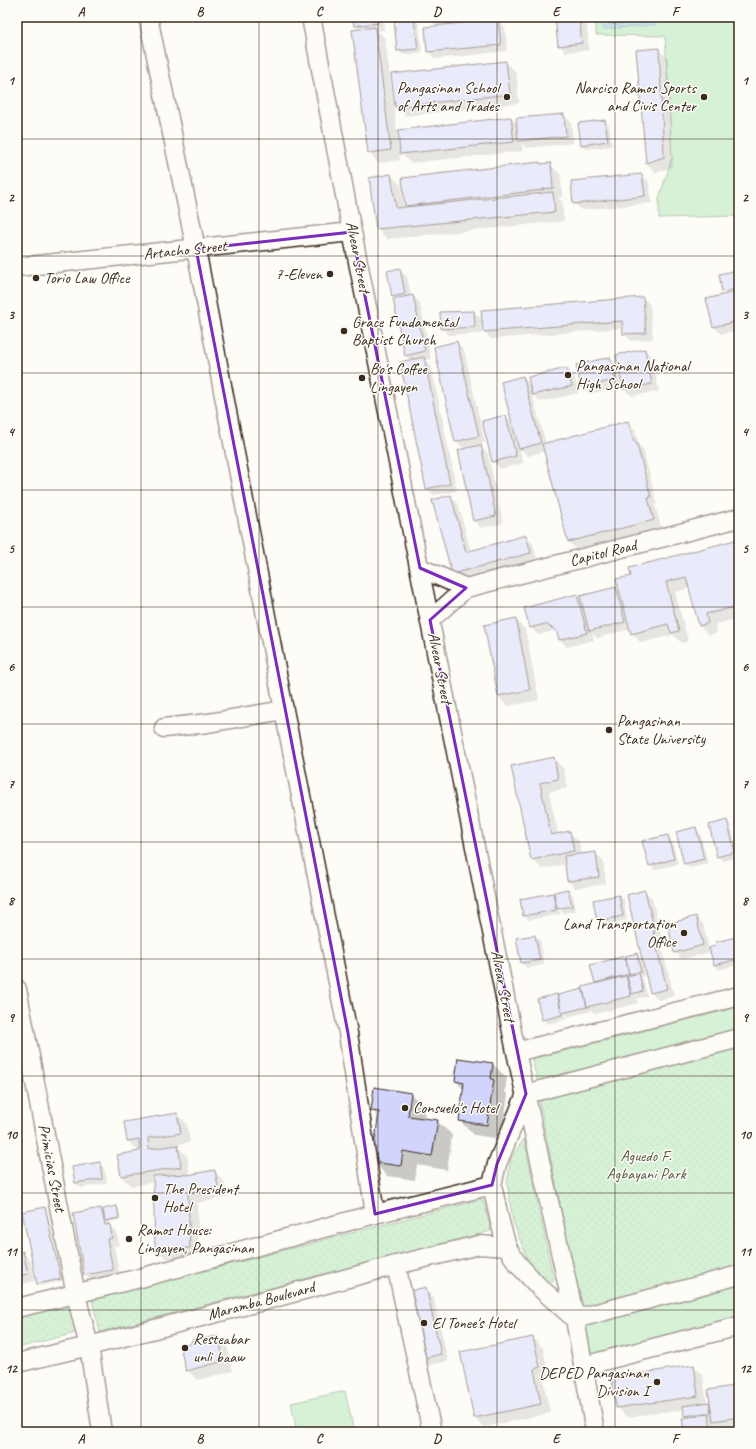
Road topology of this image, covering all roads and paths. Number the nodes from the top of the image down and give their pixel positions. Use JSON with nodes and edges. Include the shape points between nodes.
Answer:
{"nodes":[{"id":1,"x":148,"y":17,"type":"edge"},
{"id":2,"x":312,"y":17,"type":"edge"},
{"id":3,"x":352,"y":232,"type":"junction"},
{"id":4,"x":196,"y":249,"type":"junction"},
{"id":5,"x":17,"y":268,"type":"edge"},
{"id":6,"x":739,"y":518,"type":"edge"},
{"id":7,"x":420,"y":568,"type":"junction"},
{"id":8,"x":466,"y":588,"type":"junction"},
{"id":9,"x":430,"y":620,"type":"junction"},
{"id":10,"x":284,"y":710,"type":"junction"},
{"id":11,"x":164,"y":728,"type":"dead end"},
{"id":12,"x":17,"y":989,"type":"edge"},
{"id":13,"x":739,"y":996,"type":"edge"},
{"id":14,"x":739,"y":1038,"type":"edge"},
{"id":15,"x":516,"y":1052,"type":"junction"},
{"id":16,"x":526,"y":1094,"type":"junction"},
{"id":17,"x":492,"y":1185,"type":"junction"},
{"id":18,"x":375,"y":1214,"type":"junction"},
{"id":19,"x":507,"y":1247,"type":"junction"},
{"id":20,"x":396,"y":1265,"type":"junction"},
{"id":21,"x":739,"y":1274,"type":"edge"},
{"id":22,"x":76,"y":1294,"type":"junction"},
{"id":23,"x":17,"y":1308,"type":"edge"},
{"id":24,"x":575,"y":1319,"type":"junction"},
{"id":25,"x":739,"y":1326,"type":"edge"},
{"id":26,"x":89,"y":1346,"type":"junction"},
{"id":27,"x":17,"y":1363,"type":"edge"},
{"id":28,"x":583,"y":1366,"type":"junction"},
{"id":29,"x":102,"y":1432,"type":"edge"},
{"id":30,"x":432,"y":1432,"type":"edge"},
{"id":31,"x":595,"y":1432,"type":"edge"}],
"edges":[{"from":1,"to":4,"type":"street"},
{"from":2,"to":3,"type":"street","name":"Alvear Street"},
{"from":3,"to":4,"type":"street","name":"Artacho Street"},
{"from":3,"to":7,"type":"street","name":"Alvear Street"},
{"from":4,"to":5,"type":"street","name":"Artacho Street"},
{"from":4,"to":10,"type":"street"},
{"from":6,"to":8,"type":"street","name":"Capitol Road"},
{"from":7,"to":8,"type":"street"},
{"from":7,"to":9,"type":"street","name":"Alvear Street"},
{"from":8,"to":9,"type":"street","name":"Capitol Road"},
{"from":9,"to":15,"type":"street","name":"Alvear Street"},
{"from":10,"to":11,"type":"street"},
{"from":10,"to":18,"type":"street","via":[[348,1033]]},
{"from":12,"to":22,"type":"street","name":"Primicias Street"},
{"from":13,"to":15,"type":"street"},
{"from":14,"to":16,"type":"street"},
{"from":15,"to":16,"type":"street","name":"Alvear Street"},
{"from":16,"to":17,"type":"street","via":[[497,1164]]},
{"from":16,"to":24,"type":"street","name":"Alvear Street"},
{"from":17,"to":18,"type":"street"},
{"from":17,"to":19,"type":"street"},
{"from":18,"to":22,"type":"street"},
{"from":19,"to":20,"type":"street","name":"Maramba Boulevard","via":[[479,1245]]},
{"from":19,"to":24,"type":"street","via":[[517,1263],[538,1286]]},
{"from":20,"to":26,"type":"street","name":"Maramba Boulevard"},
{"from":20,"to":30,"type":"street"},
{"from":21,"to":24,"type":"street"},
{"from":22,"to":23,"type":"street"},
{"from":22,"to":26,"type":"street","name":"Primicias Street"},
{"from":24,"to":28,"type":"street","name":"Alvear Street"},
{"from":25,"to":28,"type":"street"},
{"from":26,"to":27,"type":"street","name":"Maramba Boulevard"},
{"from":26,"to":29,"type":"street","name":"Primicias Street"},
{"from":28,"to":31,"type":"street","name":"Alvear Street"}]}
